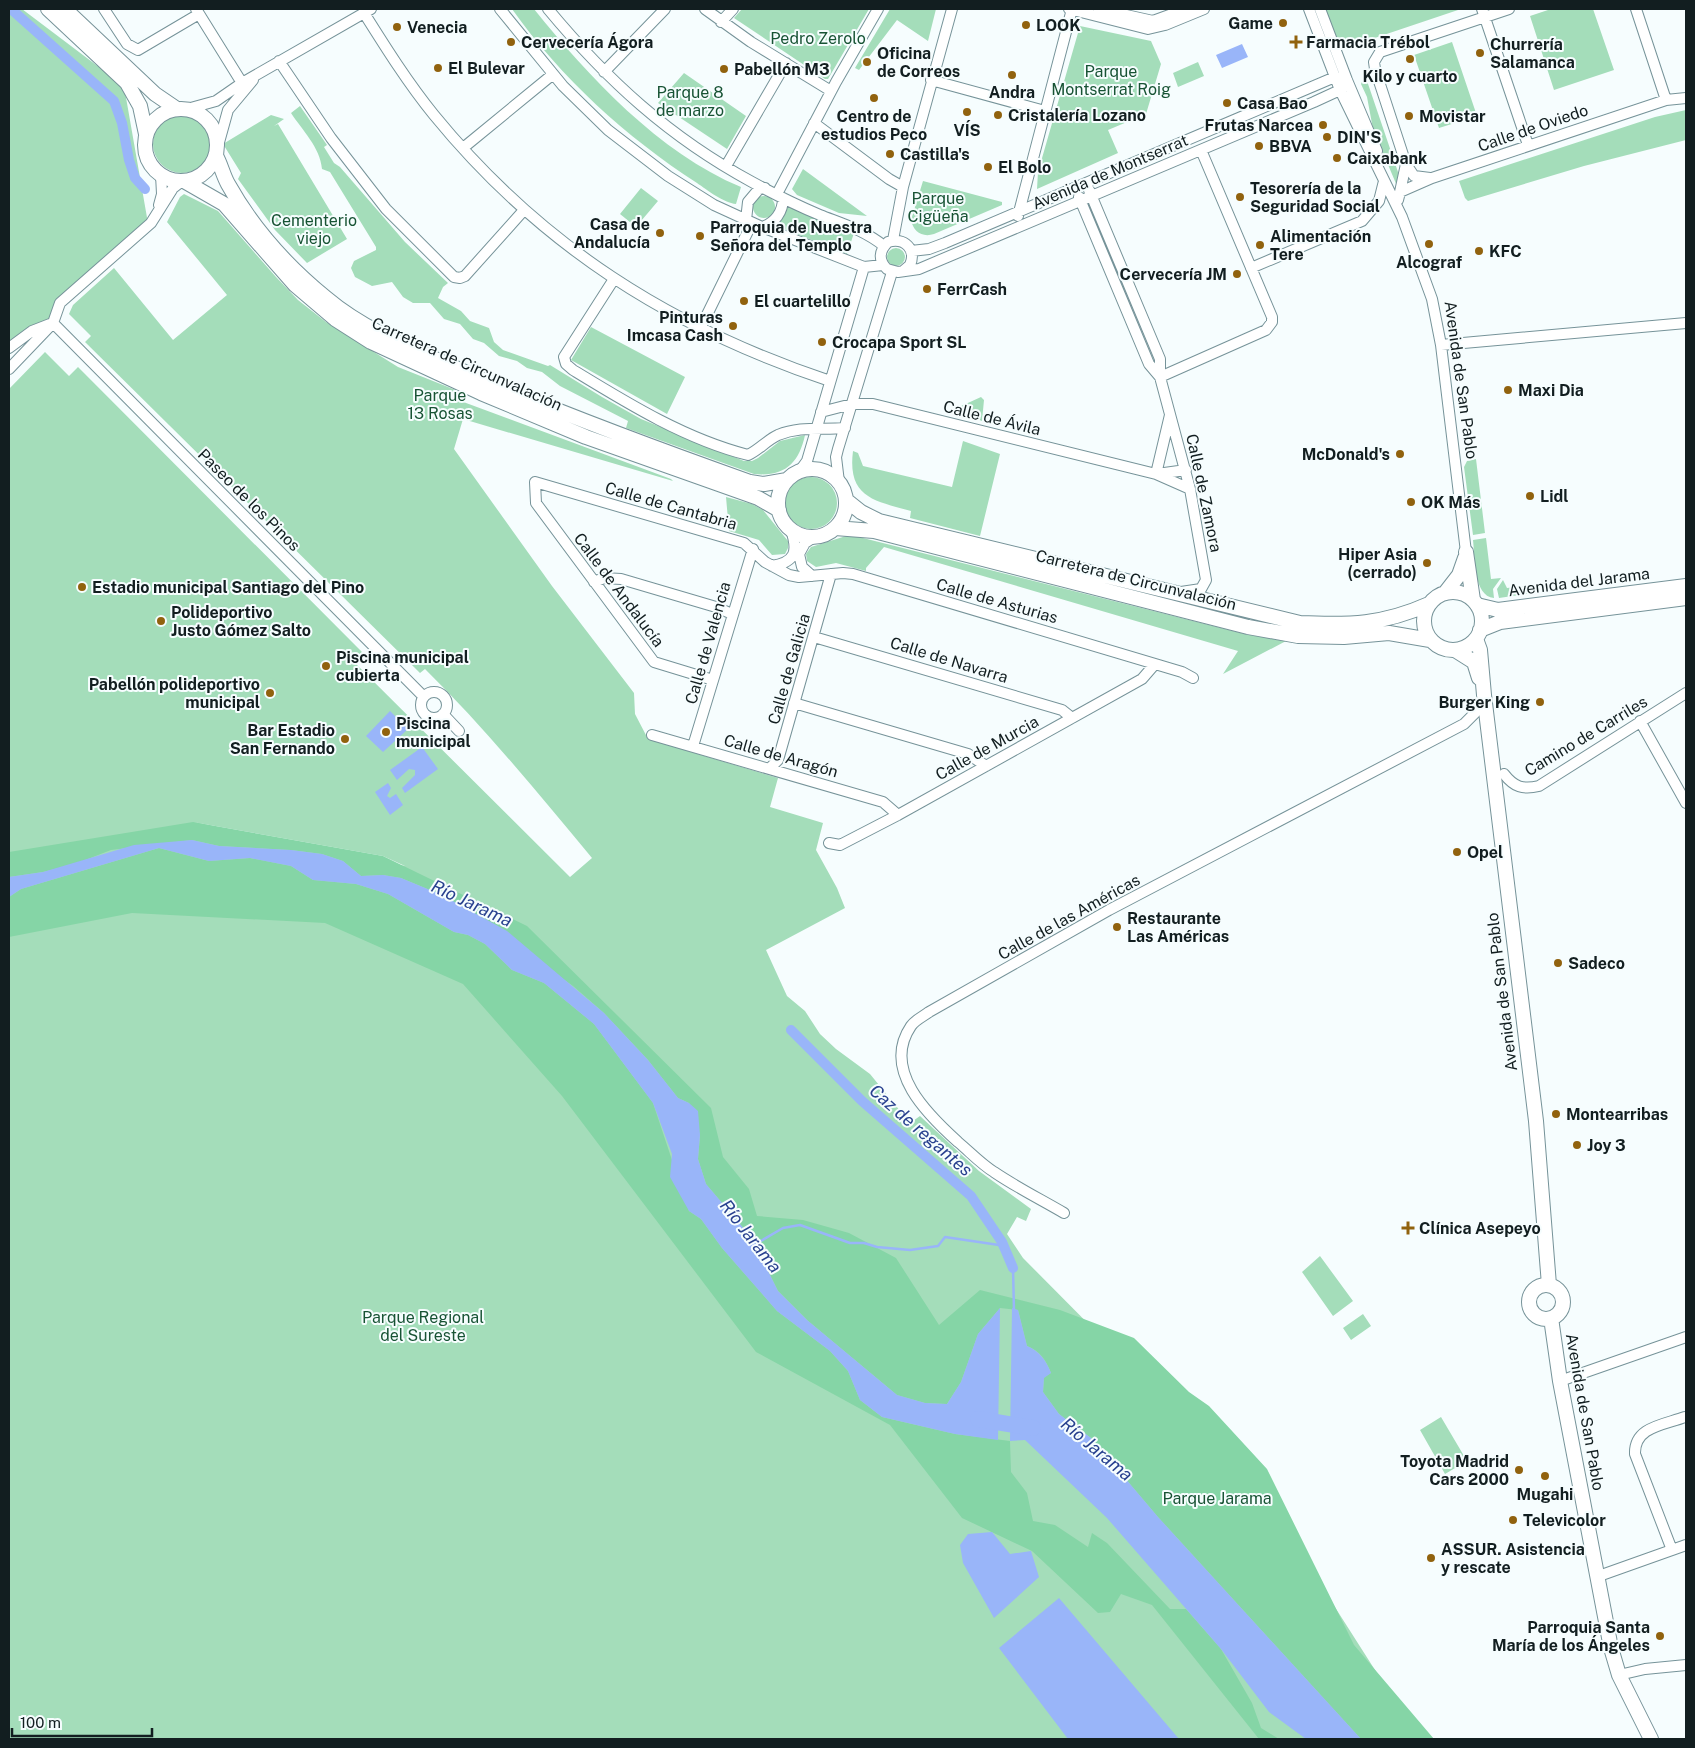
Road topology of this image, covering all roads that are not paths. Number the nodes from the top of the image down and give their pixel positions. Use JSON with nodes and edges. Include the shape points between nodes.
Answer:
{"nodes":[{"id":1,"x":48,"y":9,"type":"edge"},
{"id":2,"x":65,"y":9,"type":"edge"},
{"id":3,"x":104,"y":9,"type":"edge"},
{"id":4,"x":500,"y":9,"type":"edge"},
{"id":5,"x":548,"y":9,"type":"edge"},
{"id":6,"x":665,"y":9,"type":"edge"},
{"id":7,"x":705,"y":9,"type":"edge"},
{"id":8,"x":733,"y":9,"type":"edge"},
{"id":9,"x":878,"y":9,"type":"edge"},
{"id":10,"x":952,"y":9,"type":"edge"},
{"id":11,"x":1071,"y":9,"type":"edge"},
{"id":12,"x":1099,"y":9,"type":"edge"},
{"id":13,"x":1186,"y":9,"type":"edge"},
{"id":14,"x":1204,"y":9,"type":"edge"},
{"id":15,"x":1309,"y":9,"type":"edge"},
{"id":16,"x":1320,"y":9,"type":"edge"},
{"id":17,"x":1509,"y":9,"type":"edge"},
{"id":18,"x":1636,"y":9,"type":"edge"},
{"id":19,"x":197,"y":11,"type":"edge"},
{"id":20,"x":367,"y":11,"type":"edge"},
{"id":21,"x":1483,"y":13,"type":"edge"},
{"id":22,"x":721,"y":22,"type":"junction"},
{"id":23,"x":1325,"y":52,"type":"junction"},
{"id":24,"x":279,"y":61,"type":"junction"},
{"id":25,"x":786,"y":63,"type":"junction"},
{"id":26,"x":604,"y":72,"type":"junction"},
{"id":27,"x":258,"y":74,"type":"junction"},
{"id":28,"x":552,"y":75,"type":"junction"},
{"id":29,"x":1335,"y":77,"type":"junction"},
{"id":30,"x":931,"y":80,"type":"junction"},
{"id":31,"x":1346,"y":80,"type":"junction"},
{"id":32,"x":242,"y":82,"type":"junction"},
{"id":33,"x":1319,"y":84,"type":"junction"},
{"id":34,"x":1340,"y":90,"type":"junction"},
{"id":35,"x":831,"y":91,"type":"junction"},
{"id":36,"x":1328,"y":95,"type":"junction"},
{"id":37,"x":1686,"y":98,"type":"edge"},
{"id":38,"x":1666,"y":100,"type":"junction"},
{"id":39,"x":1346,"y":103,"type":"junction"},
{"id":40,"x":182,"y":109,"type":"junction"},
{"id":41,"x":1045,"y":110,"type":"junction"},
{"id":42,"x":814,"y":123,"type":"junction"},
{"id":43,"x":146,"y":134,"type":"junction"},
{"id":44,"x":1528,"y":145,"type":"junction"},
{"id":45,"x":463,"y":148,"type":"junction"},
{"id":46,"x":1201,"y":150,"type":"junction"},
{"id":47,"x":217,"y":151,"type":"junction"},
{"id":48,"x":1406,"y":164,"type":"junction"},
{"id":49,"x":726,"y":166,"type":"junction"},
{"id":50,"x":161,"y":175,"type":"junction"},
{"id":51,"x":1432,"y":178,"type":"junction"},
{"id":52,"x":183,"y":181,"type":"junction"},
{"id":53,"x":1384,"y":181,"type":"junction"},
{"id":54,"x":1086,"y":184,"type":"junction"},
{"id":55,"x":903,"y":187,"type":"junction"},
{"id":56,"x":765,"y":188,"type":"junction"},
{"id":57,"x":1076,"y":188,"type":"junction"},
{"id":58,"x":780,"y":196,"type":"junction"},
{"id":59,"x":1092,"y":196,"type":"junction"},
{"id":60,"x":1399,"y":196,"type":"junction"},
{"id":61,"x":1081,"y":201,"type":"junction"},
{"id":62,"x":524,"y":210,"type":"junction"},
{"id":63,"x":1020,"y":212,"type":"junction"},
{"id":64,"x":156,"y":216,"type":"junction"},
{"id":65,"x":1402,"y":217,"type":"junction"},
{"id":66,"x":749,"y":221,"type":"junction"},
{"id":67,"x":762,"y":228,"type":"junction"},
{"id":68,"x":1014,"y":229,"type":"junction"},
{"id":69,"x":894,"y":240,"type":"junction"},
{"id":70,"x":884,"y":246,"type":"junction"},
{"id":71,"x":912,"y":251,"type":"junction"},
{"id":72,"x":883,"y":265,"type":"junction"},
{"id":73,"x":864,"y":267,"type":"junction"},
{"id":74,"x":1252,"y":268,"type":"junction"},
{"id":75,"x":898,"y":271,"type":"junction"},
{"id":76,"x":614,"y":279,"type":"junction"},
{"id":77,"x":53,"y":323,"type":"junction"},
{"id":78,"x":1686,"y":323,"type":"edge"},
{"id":79,"x":700,"y":329,"type":"junction"},
{"id":80,"x":1441,"y":345,"type":"junction"},
{"id":81,"x":9,"y":348,"type":"edge"},
{"id":82,"x":9,"y":369,"type":"edge"},
{"id":83,"x":1160,"y":378,"type":"junction"},
{"id":84,"x":830,"y":381,"type":"junction"},
{"id":85,"x":852,"y":404,"type":"junction"},
{"id":86,"x":821,"y":412,"type":"junction"},
{"id":87,"x":1171,"y":413,"type":"junction"},
{"id":88,"x":817,"y":427,"type":"junction"},
{"id":89,"x":844,"y":428,"type":"junction"},
{"id":90,"x":1186,"y":470,"type":"junction"},
{"id":91,"x":799,"y":472,"type":"junction"},
{"id":92,"x":1156,"y":474,"type":"junction"},
{"id":93,"x":787,"y":480,"type":"junction"},
{"id":94,"x":534,"y":482,"type":"joint"},
{"id":95,"x":839,"y":482,"type":"junction"},
{"id":96,"x":1190,"y":489,"type":"junction"},
{"id":97,"x":846,"y":500,"type":"junction"},
{"id":98,"x":779,"y":510,"type":"junction"},
{"id":99,"x":836,"y":528,"type":"junction"},
{"id":100,"x":791,"y":530,"type":"junction"},
{"id":101,"x":814,"y":537,"type":"junction"},
{"id":102,"x":753,"y":549,"type":"junction"},
{"id":103,"x":1466,"y":552,"type":"junction"},
{"id":104,"x":772,"y":566,"type":"junction"},
{"id":105,"x":832,"y":574,"type":"junction"},
{"id":106,"x":789,"y":575,"type":"joint"},
{"id":107,"x":812,"y":576,"type":"junction"},
{"id":108,"x":594,"y":582,"type":"junction"},
{"id":109,"x":1686,"y":586,"type":"edge"},
{"id":110,"x":1175,"y":592,"type":"junction"},
{"id":111,"x":1445,"y":593,"type":"junction"},
{"id":112,"x":1686,"y":598,"type":"edge"},
{"id":113,"x":1475,"y":603,"type":"junction"},
{"id":114,"x":1429,"y":604,"type":"junction"},
{"id":115,"x":732,"y":614,"type":"junction"},
{"id":116,"x":1478,"y":635,"type":"junction"},
{"id":117,"x":814,"y":637,"type":"junction"},
{"id":118,"x":1430,"y":640,"type":"junction"},
{"id":119,"x":1455,"y":650,"type":"junction"},
{"id":120,"x":1154,"y":664,"type":"junction"},
{"id":121,"x":1193,"y":678,"type":"dead end"},
{"id":122,"x":713,"y":680,"type":"junction"},
{"id":123,"x":1686,"y":693,"type":"edge"},
{"id":124,"x":1484,"y":695,"type":"junction"},
{"id":125,"x":424,"y":697,"type":"junction"},
{"id":126,"x":794,"y":703,"type":"junction"},
{"id":127,"x":1476,"y":712,"type":"dead end"},
{"id":128,"x":443,"y":714,"type":"junction"},
{"id":129,"x":1072,"y":718,"type":"junction"},
{"id":130,"x":1640,"y":721,"type":"junction"},
{"id":131,"x":459,"y":731,"type":"dead end"},
{"id":132,"x":652,"y":735,"type":"dead end"},
{"id":133,"x":693,"y":746,"type":"junction"},
{"id":134,"x":986,"y":766,"type":"junction"},
{"id":135,"x":770,"y":768,"type":"junction"},
{"id":136,"x":1504,"y":774,"type":"dead end"},
{"id":137,"x":1686,"y":803,"type":"edge"},
{"id":138,"x":898,"y":815,"type":"junction"},
{"id":139,"x":829,"y":843,"type":"dead end"},
{"id":140,"x":1064,"y":1212,"type":"dead end"},
{"id":141,"x":1549,"y":1285,"type":"junction"},
{"id":142,"x":1551,"y":1318,"type":"junction"},
{"id":143,"x":1686,"y":1337,"type":"edge"},
{"id":144,"x":1560,"y":1380,"type":"junction"},
{"id":145,"x":1685,"y":1417,"type":"dead end"},
{"id":146,"x":1686,"y":1545,"type":"edge"},
{"id":147,"x":1672,"y":1550,"type":"junction"},
{"id":148,"x":1596,"y":1576,"type":"junction"},
{"id":149,"x":1686,"y":1665,"type":"edge"},
{"id":150,"x":1619,"y":1675,"type":"junction"},
{"id":151,"x":1651,"y":1739,"type":"edge"}],
"edges":[{"from":1,"to":43,"type":"main road","via":[[126,83],[140,106]]},
{"from":2,"to":40,"type":"main road","via":[[155,94]]},
{"from":3,"to":19,"type":"street","via":[[127,44],[138,50]]},
{"from":4,"to":28,"type":"street"},
{"from":5,"to":26,"type":"street"},
{"from":6,"to":26,"type":"street"},
{"from":7,"to":22,"type":"street"},
{"from":8,"to":22,"type":"street"},
{"from":9,"to":35,"type":"street"},
{"from":10,"to":30,"type":"street"},
{"from":11,"to":14,"type":"street","via":[[1148,29],[1165,26]]},
{"from":11,"to":41,"type":"street"},
{"from":12,"to":13,"type":"street","via":[[1153,21]]},
{"from":15,"to":23,"type":"street"},
{"from":16,"to":31,"type":"street"},
{"from":17,"to":21,"type":"street"},
{"from":18,"to":38,"type":"street"},
{"from":19,"to":32,"type":"street"},
{"from":20,"to":24,"type":"street"},
{"from":20,"to":45,"type":"street","via":[[417,92]]},
{"from":21,"to":44,"type":"street"},
{"from":21,"to":48,"type":"street","via":[[1380,52],[1374,62]]},
{"from":22,"to":25,"type":"street"},
{"from":23,"to":29,"type":"street"},
{"from":23,"to":33,"type":"street","via":[[1326,72]]},
{"from":24,"to":27,"type":"street"},
{"from":24,"to":62,"type":"street","via":[[330,138],[386,208],[454,277],[466,276]]},
{"from":25,"to":35,"type":"street"},
{"from":25,"to":49,"type":"street"},
{"from":26,"to":49,"type":"street","via":[[662,125]]},
{"from":27,"to":32,"type":"street"},
{"from":27,"to":47,"type":"street","via":[[228,110]]},
{"from":28,"to":45,"type":"street"},
{"from":28,"to":66,"type":"street","via":[[608,130],[655,168],[714,205]]},
{"from":29,"to":31,"type":"street"},
{"from":29,"to":33,"type":"street","name":"Avenida de Montserrat"},
{"from":29,"to":34,"type":"street"},
{"from":30,"to":41,"type":"street"},
{"from":30,"to":55,"type":"street"},
{"from":31,"to":34,"type":"street"},
{"from":31,"to":60,"type":"street"},
{"from":32,"to":40,"type":"street","via":[[216,101]]},
{"from":33,"to":54,"type":"street","name":"Avenida de Montserrat"},
{"from":34,"to":36,"type":"street","name":"Avenida de Montserrat"},
{"from":34,"to":39,"type":"street"},
{"from":35,"to":42,"type":"street"},
{"from":36,"to":39,"type":"street"},
{"from":36,"to":46,"type":"street","name":"Avenida de Montserrat"},
{"from":37,"to":38,"type":"street","name":"Calle de Oviedo"},
{"from":38,"to":44,"type":"street","name":"Calle de Oviedo"},
{"from":39,"to":53,"type":"street"},
{"from":40,"to":43,"type":"main road","via":[[158,117]]},
{"from":40,"to":47,"type":"main road","via":[[206,119],[215,131]]},
{"from":41,"to":63,"type":"street"},
{"from":42,"to":55,"type":"street"},
{"from":42,"to":58,"type":"street"},
{"from":43,"to":50,"type":"main road","via":[[147,157]]},
{"from":44,"to":51,"type":"street","name":"Calle de Oviedo"},
{"from":45,"to":62,"type":"street"},
{"from":46,"to":59,"type":"street","name":"Avenida de Montserrat"},
{"from":46,"to":74,"type":"street"},
{"from":47,"to":52,"type":"main road","via":[[206,171],[199,177]]},
{"from":47,"to":93,"type":"main road","name":"Carretera de Circunvalación","via":[[227,183],[271,244],[325,298],[349,316],[502,388],[645,445],[750,482],[764,484]]},
{"from":48,"to":51,"type":"street","via":[[1414,176]]},
{"from":48,"to":60,"type":"street"},
{"from":49,"to":56,"type":"street"},
{"from":50,"to":52,"type":"main road"},
{"from":50,"to":64,"type":"street","via":[[162,194]]},
{"from":51,"to":60,"type":"street","name":"Calle de Oviedo"},
{"from":52,"to":64,"type":"street","via":[[173,188]]},
{"from":52,"to":98,"type":"main road","name":"Carretera de Circunvalación","via":[[224,204],[294,286],[335,319],[371,342],[569,430],[758,498]]},
{"from":53,"to":65,"type":"street"},
{"from":53,"to":74,"type":"street","via":[[1379,201],[1362,221]]},
{"from":54,"to":57,"type":"street","name":"Avenida de Montserrat"},
{"from":54,"to":59,"type":"street","name":"Calle de Zamora"},
{"from":55,"to":69,"type":"street"},
{"from":56,"to":58,"type":"street"},
{"from":56,"to":66,"type":"street","via":[[759,189],[748,202]]},
{"from":57,"to":61,"type":"street","name":"Calle de Zamora"},
{"from":57,"to":63,"type":"street","name":"Avenida de Montserrat"},
{"from":58,"to":67,"type":"street","via":[[782,205],[776,219]]},
{"from":58,"to":70,"type":"street","via":[[859,229]]},
{"from":59,"to":61,"type":"street","name":"Avenida de Montserrat"},
{"from":59,"to":83,"type":"street","name":"Calle de Zamora","via":[[1160,359]]},
{"from":60,"to":65,"type":"street"},
{"from":61,"to":68,"type":"street","name":"Avenida de Montserrat"},
{"from":61,"to":83,"type":"street","name":"Calle de Zamora","via":[[1149,364]]},
{"from":62,"to":76,"type":"street"},
{"from":63,"to":68,"type":"street"},
{"from":63,"to":71,"type":"street","name":"Avenida de Montserrat","via":[[937,246]]},
{"from":64,"to":77,"type":"street","via":[[60,303]]},
{"from":65,"to":80,"type":"street","name":"Avenida de San Pablo","via":[[1426,278]]},
{"from":66,"to":67,"type":"street"},
{"from":66,"to":79,"type":"street"},
{"from":67,"to":73,"type":"street"},
{"from":68,"to":75,"type":"street","name":"Avenida de Montserrat","via":[[927,266]]},
{"from":69,"to":70,"type":"street"},
{"from":69,"to":71,"type":"street","via":[[904,242]]},
{"from":70,"to":72,"type":"street","via":[[881,252]]},
{"from":71,"to":75,"type":"street","via":[[912,260]]},
{"from":72,"to":73,"type":"street"},
{"from":72,"to":75,"type":"street"},
{"from":73,"to":84,"type":"street"},
{"from":74,"to":83,"type":"street","via":[[1272,317],[1266,330]]},
{"from":75,"to":85,"type":"street"},
{"from":76,"to":79,"type":"street"},
{"from":76,"to":88,"type":"street","via":[[564,357],[573,370],[630,405],[701,438],[748,455],[779,435]]},
{"from":77,"to":81,"type":"street","via":[[32,332]]},
{"from":77,"to":82,"type":"street"},
{"from":77,"to":125,"type":"street","name":"Paseo de los Pinos"},
{"from":78,"to":80,"type":"street"},
{"from":79,"to":84,"type":"street","via":[[766,359]]},
{"from":80,"to":103,"type":"street","name":"Avenida de San Pablo"},
{"from":83,"to":87,"type":"street","name":"Calle de Zamora"},
{"from":84,"to":86,"type":"street"},
{"from":85,"to":86,"type":"street","name":"Calle de Ávila"},
{"from":85,"to":89,"type":"street"},
{"from":85,"to":92,"type":"street","name":"Calle de Ávila","via":[[873,404]]},
{"from":86,"to":88,"type":"street"},
{"from":87,"to":90,"type":"street","name":"Calle de Zamora"},
{"from":87,"to":92,"type":"street"},
{"from":88,"to":89,"type":"street"},
{"from":88,"to":91,"type":"street","via":[[807,461]]},
{"from":89,"to":95,"type":"street","via":[[836,457]]},
{"from":90,"to":92,"type":"street","name":"Calle de Ávila"},
{"from":90,"to":96,"type":"street","name":"Calle de Zamora"},
{"from":91,"to":93,"type":"main road"},
{"from":91,"to":95,"type":"main road","via":[[821,470]]},
{"from":92,"to":96,"type":"street","name":"Calle de Ávila"},
{"from":93,"to":98,"type":"main road","via":[[781,489]]},
{"from":94,"to":102,"type":"street","name":"Calle de Cantabria","via":[[744,543]]},
{"from":94,"to":108,"type":"street","name":"Calle de Andalucía","via":[[536,503]]},
{"from":95,"to":97,"type":"main road"},
{"from":96,"to":110,"type":"street","name":"Calle de Zamora","via":[[1206,580],[1201,590]]},
{"from":97,"to":99,"type":"main road","via":[[842,520]]},
{"from":97,"to":110,"type":"main road","name":"Carretera de Circunvalación","via":[[879,521]]},
{"from":98,"to":100,"type":"main road"},
{"from":99,"to":101,"type":"main road"},
{"from":99,"to":118,"type":"main road","name":"Carretera de Circunvalación","via":[[874,531],[1248,627],[1298,636],[1344,637],[1389,633]]},
{"from":100,"to":101,"type":"main road"},
{"from":100,"to":104,"type":"street","via":[[796,550],[786,562]]},
{"from":101,"to":107,"type":"street","via":[[805,543],[799,554],[802,566]]},
{"from":102,"to":104,"type":"street","name":"Calle de Cantabria","via":[[758,557]]},
{"from":102,"to":115,"type":"street","name":"Calle de Valencia"},
{"from":103,"to":111,"type":"main road","name":"Avenida de San Pablo","via":[[1459,575]]},
{"from":103,"to":113,"type":"main road","name":"Avenida de San Pablo"},
{"from":104,"to":106,"type":"street","name":"Calle de Cantabria"},
{"from":105,"to":107,"type":"street","name":"Calle de Asturias"},
{"from":105,"to":117,"type":"street","name":"Calle de Galicia"},
{"from":105,"to":120,"type":"street","name":"Calle de Asturias","via":[[852,574]]},
{"from":106,"to":107,"type":"street","name":"Calle de Asturias"},
{"from":108,"to":115,"type":"street","via":[[604,578],[621,579]]},
{"from":108,"to":122,"type":"street","name":"Calle de Andalucía","via":[[654,662]]},
{"from":109,"to":113,"type":"main road","name":"Avenida del Jarama","via":[[1498,610]]},
{"from":110,"to":114,"type":"main road","name":"Carretera de Circunvalación","via":[[1300,623],[1371,623],[1405,615]]},
{"from":111,"to":113,"type":"main road","via":[[1460,593]]},
{"from":111,"to":114,"type":"main road"},
{"from":112,"to":116,"type":"main road","name":"Avenida del Jarama","via":[[1500,622]]},
{"from":113,"to":116,"type":"main road","via":[[1482,618]]},
{"from":114,"to":118,"type":"main road","via":[[1424,622]]},
{"from":115,"to":122,"type":"street","name":"Calle de Valencia"},
{"from":116,"to":119,"type":"main road","via":[[1463,648]]},
{"from":116,"to":124,"type":"main road","name":"Avenida de San Pablo"},
{"from":117,"to":126,"type":"street","name":"Calle de Galicia"},
{"from":117,"to":129,"type":"street","name":"Calle de Navarra","via":[[1062,710]]},
{"from":118,"to":119,"type":"main road"},
{"from":119,"to":124,"type":"main road","name":"Avenida de San Pablo","via":[[1474,662]]},
{"from":120,"to":121,"type":"street","name":"Calle de Asturias"},
{"from":120,"to":129,"type":"street","name":"Calle de Murcia","via":[[1142,679]]},
{"from":122,"to":133,"type":"street","name":"Calle de Valencia"},
{"from":123,"to":130,"type":"street","name":"Camino de Carriles"},
{"from":124,"to":141,"type":"main road","name":"Avenida de San Pablo","via":[[1536,1121]]},
{"from":125,"to":128,"type":"street","name":"Paseo de los Pinos","via":[[421,705],[427,716]]},
{"from":125,"to":128,"type":"street","via":[[436,692],[444,697],[446,706]]},
{"from":126,"to":134,"type":"street","via":[[968,754]]},
{"from":126,"to":135,"type":"street","name":"Calle de Galicia","via":[[778,760]]},
{"from":127,"to":140,"type":"street","name":"Calle de las Américas","via":[[1464,724],[1109,910],[929,1012],[912,1025],[904,1041],[904,1070],[913,1094],[924,1110],[992,1171]]},
{"from":128,"to":131,"type":"street"},
{"from":129,"to":134,"type":"street","name":"Calle de Murcia"},
{"from":130,"to":136,"type":"street","name":"Camino de Carriles","via":[[1539,786],[1519,788]]},
{"from":130,"to":137,"type":"street"},
{"from":132,"to":133,"type":"street","name":"Calle de Aragón"},
{"from":133,"to":135,"type":"street","name":"Calle de Aragón"},
{"from":134,"to":138,"type":"street","name":"Calle de Murcia"},
{"from":135,"to":138,"type":"street","name":"Calle de Aragón","via":[[883,802]]},
{"from":138,"to":139,"type":"street","name":"Calle de Murcia","via":[[840,845]]},
{"from":141,"to":142,"type":"main road","via":[[1560,1291],[1562,1301],[1560,1312]]},
{"from":141,"to":142,"type":"main road","via":[[1537,1288],[1530,1304],[1536,1315]]},
{"from":142,"to":144,"type":"main road","name":"Avenida de San Pablo"},
{"from":143,"to":144,"type":"street"},
{"from":144,"to":148,"type":"main road","name":"Avenida de San Pablo"},
{"from":145,"to":147,"type":"street","via":[[1639,1435],[1635,1446],[1635,1454]]},
{"from":146,"to":147,"type":"street"},
{"from":147,"to":148,"type":"street"},
{"from":148,"to":150,"type":"main road","name":"Avenida de San Pablo","via":[[1610,1648]]},
{"from":149,"to":150,"type":"street"},
{"from":150,"to":151,"type":"main road","name":"Avenida de San Pablo"}]}
